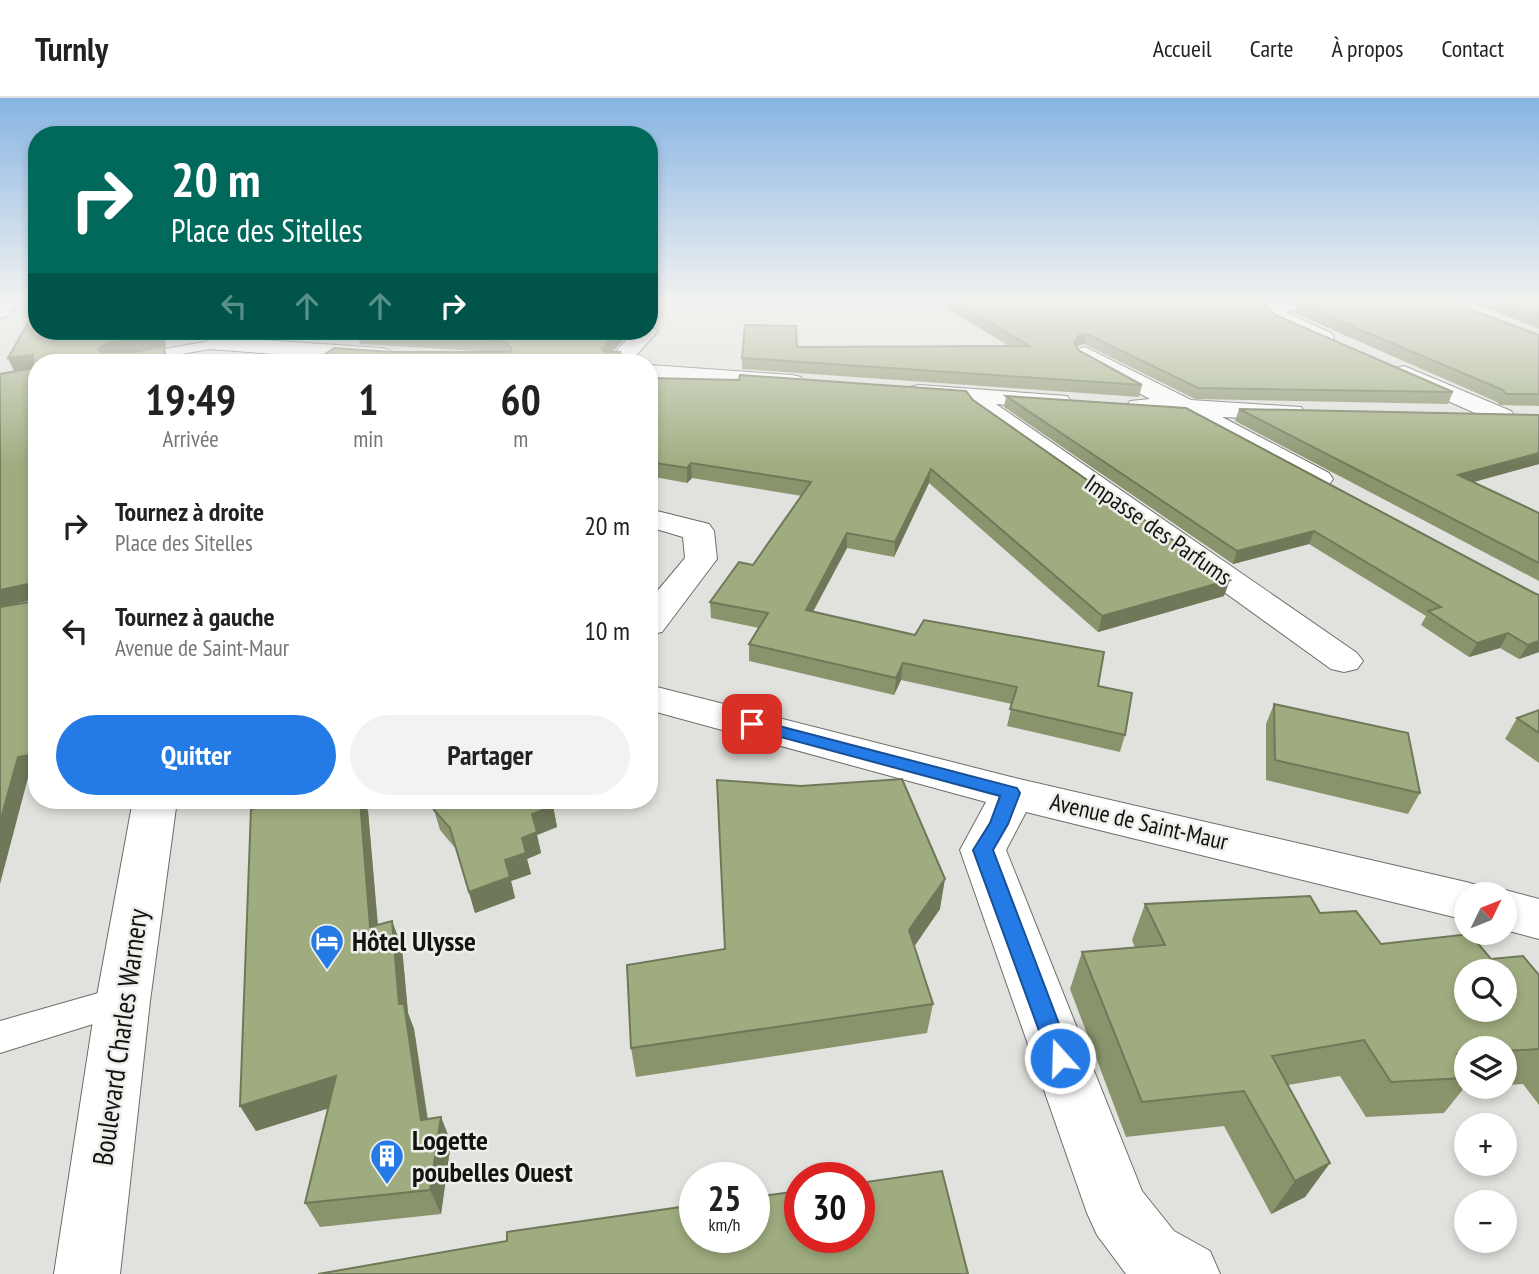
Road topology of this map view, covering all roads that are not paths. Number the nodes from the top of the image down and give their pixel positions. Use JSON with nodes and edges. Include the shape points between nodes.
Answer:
{"nodes":[{"id":1,"x":1089,"y":356,"type":"edge"},
{"id":2,"x":1381,"y":362,"type":"edge"},
{"id":3,"x":658,"y":373,"type":"edge"},
{"id":4,"x":813,"y":384,"type":"edge"},
{"id":5,"x":894,"y":390,"type":"edge"},
{"id":6,"x":975,"y":396,"type":"junction"},
{"id":7,"x":1083,"y":403,"type":"edge"},
{"id":8,"x":1110,"y":405,"type":"edge"},
{"id":9,"x":1191,"y":410,"type":"junction"},
{"id":10,"x":1312,"y":412,"type":"edge"},
{"id":11,"x":1434,"y":414,"type":"edge"},
{"id":12,"x":1347,"y":494,"type":"edge"},
{"id":13,"x":658,"y":520,"type":"edge"},
{"id":14,"x":658,"y":613,"type":"edge"},
{"id":15,"x":1344,"y":661,"type":"dead end"},
{"id":16,"x":658,"y":699,"type":"edge"},
{"id":17,"x":1011,"y":793,"type":"junction"},
{"id":18,"x":155,"y":809,"type":"edge"},
{"id":19,"x":1454,"y":898,"type":"edge"},
{"id":20,"x":1517,"y":913,"type":"edge"},
{"id":21,"x":1539,"y":919,"type":"edge"},
{"id":22,"x":123,"y":1001,"type":"junction"},
{"id":23,"x":0,"y":1037,"type":"edge"},
{"id":24,"x":87,"y":1274,"type":"edge"},
{"id":25,"x":1187,"y":1274,"type":"edge"}],
"edges":[{"from":1,"to":9,"type":"street"},
{"from":2,"to":11,"type":"street","via":[[1514,416]]},
{"from":3,"to":4,"type":"street"},
{"from":5,"to":6,"type":"street"},
{"from":6,"to":7,"type":"street"},
{"from":6,"to":15,"type":"street","name":"Impasse des Parfums","via":[[982,406]]},
{"from":8,"to":9,"type":"street"},
{"from":9,"to":10,"type":"street"},
{"from":9,"to":12,"type":"street"},
{"from":13,"to":14,"type":"street","via":[[698,531],[701,559]]},
{"from":16,"to":17,"type":"street","name":"Avenue de Saint-Maur"},
{"from":17,"to":19,"type":"street","name":"Avenue de Saint-Maur"},
{"from":17,"to":25,"type":"street","via":[[983,850],[1119,1213],[1151,1254]]},
{"from":18,"to":22,"type":"street","name":"Boulevard Charles Warnery"},
{"from":20,"to":21,"type":"street"},
{"from":22,"to":23,"type":"lane"},
{"from":22,"to":24,"type":"street","name":"Boulevard Charles Warnery"}]}
